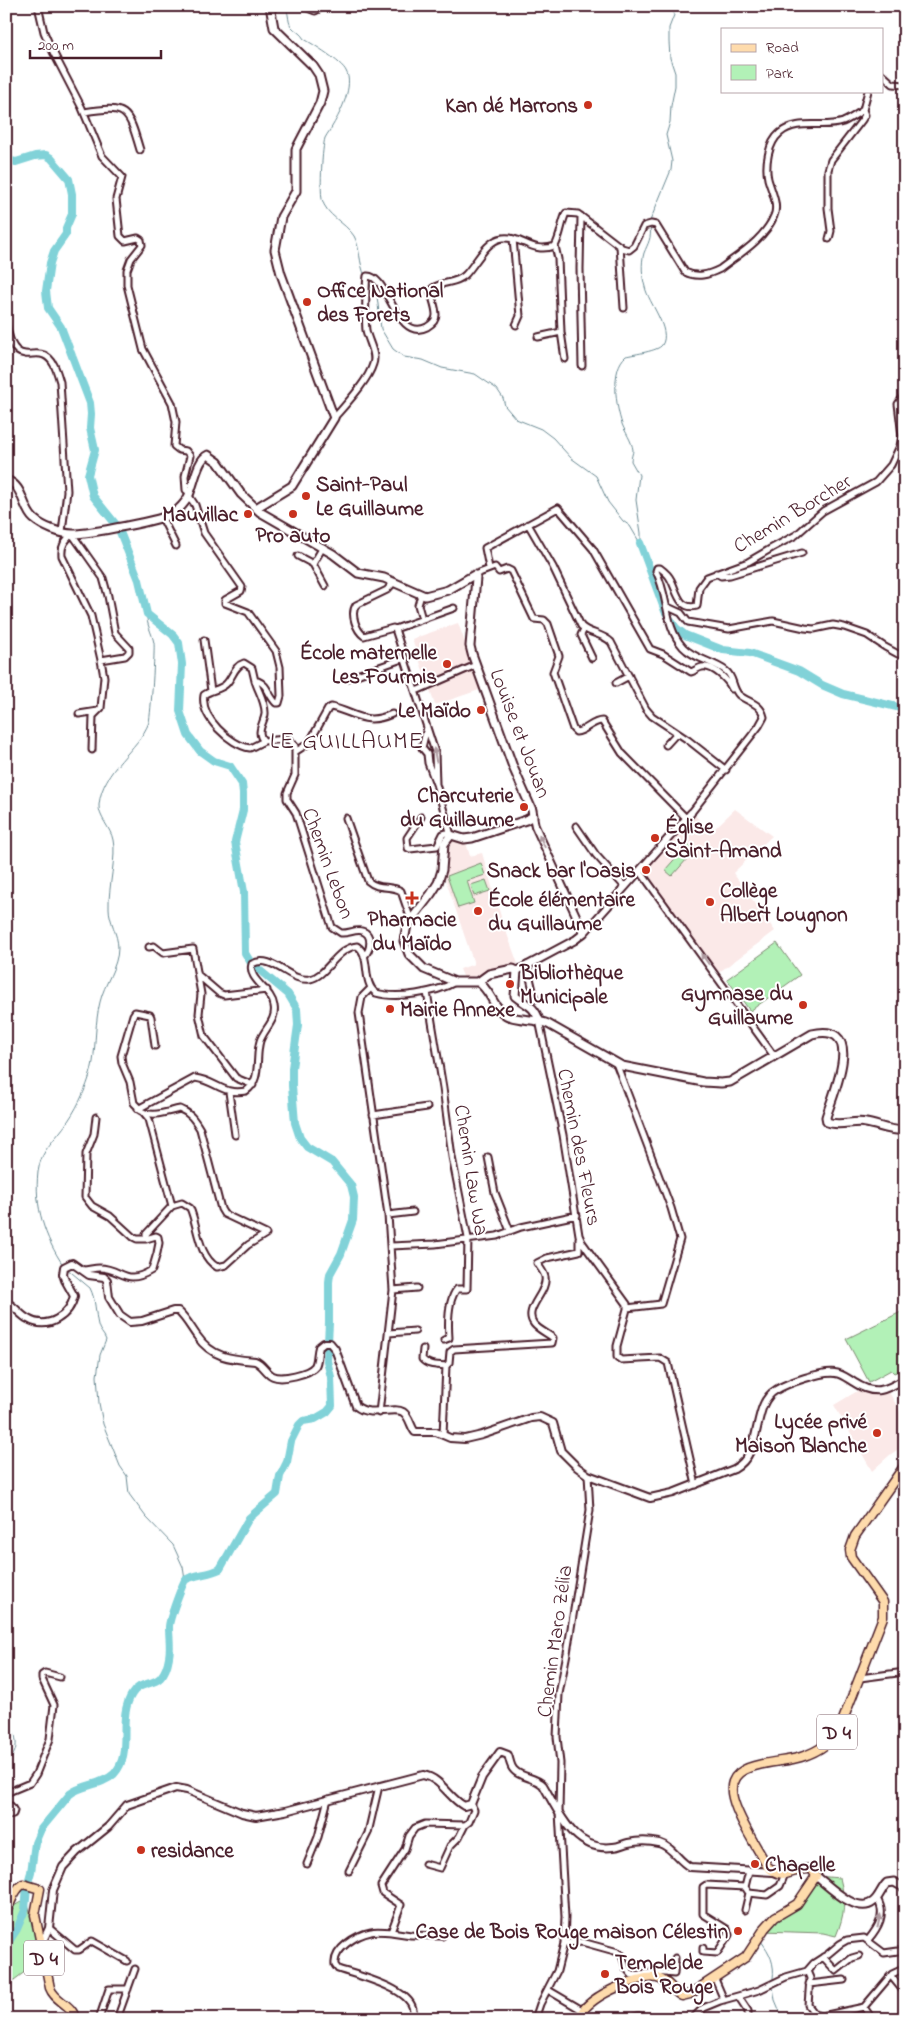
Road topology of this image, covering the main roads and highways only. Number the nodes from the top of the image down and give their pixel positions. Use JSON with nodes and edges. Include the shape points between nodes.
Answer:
{"nodes":[{"id":1,"x":270,"y":6,"type":"edge"},
{"id":2,"x":305,"y":6,"type":"edge"},
{"id":3,"x":322,"y":6,"type":"edge"},
{"id":4,"x":6,"y":480,"type":"edge"},
{"id":5,"x":256,"y":508,"type":"junction"},
{"id":6,"x":478,"y":982,"type":"junction"},
{"id":7,"x":539,"y":1020,"type":"junction"},
{"id":8,"x":905,"y":1130,"type":"edge"},
{"id":9,"x":905,"y":1465,"type":"edge"},
{"id":10,"x":816,"y":1876,"type":"junction"},
{"id":11,"x":905,"y":1888,"type":"edge"},
{"id":12,"x":6,"y":1911,"type":"edge"},
{"id":13,"x":75,"y":2019,"type":"edge"},
{"id":14,"x":580,"y":2019,"type":"edge"}],
"edges":[{"from":1,"to":5,"type":"main road","via":[[274,28],[313,66],[322,84],[320,103],[296,149],[296,191],[281,217],[275,250],[334,418],[292,486]]},
{"from":2,"to":3,"type":"main road","via":[[315,10]]},
{"from":4,"to":5,"type":"main road","via":[[17,487],[32,518],[41,525],[72,534],[99,531],[168,516],[190,494],[202,459],[208,455],[226,471],[241,494]]},
{"from":5,"to":6,"type":"main road","name":"Louise et Jouan","via":[[358,573],[394,582],[422,595],[448,590],[474,575],[476,578],[470,646],[533,816],[472,838],[451,835],[444,844],[438,883],[411,920],[404,933],[404,941],[409,954],[424,969],[455,982]]},
{"from":6,"to":7,"type":"main road","via":[[506,1016]]},
{"from":6,"to":7,"type":"main road","via":[[490,974],[517,971],[515,996],[531,1006]]},
{"from":7,"to":8,"type":"main road","via":[[622,1066],[721,1083],[737,1079],[812,1034],[831,1033],[842,1045],[844,1063],[826,1117],[828,1122],[865,1122]]},
{"from":9,"to":10,"type":"main road","number":"D 4","via":[[855,1536],[850,1550],[851,1557],[883,1602],[884,1609],[860,1678],[833,1740],[800,1758],[748,1767],[734,1779],[732,1788],[737,1810],[767,1866],[773,1872],[785,1874],[812,1869]]},
{"from":10,"to":11,"type":"main road","via":[[858,1906],[872,1904],[887,1883],[894,1882]]},
{"from":10,"to":14,"type":"main road","via":[[797,1904],[775,1917],[765,1928],[746,1957],[715,1979],[685,1996],[664,1981],[649,1978],[609,1990],[582,2010]]},
{"from":12,"to":13,"type":"main road","number":"D 4","via":[[15,1891],[23,1884],[41,1892],[36,1915],[51,1992],[71,2009]]}]}
